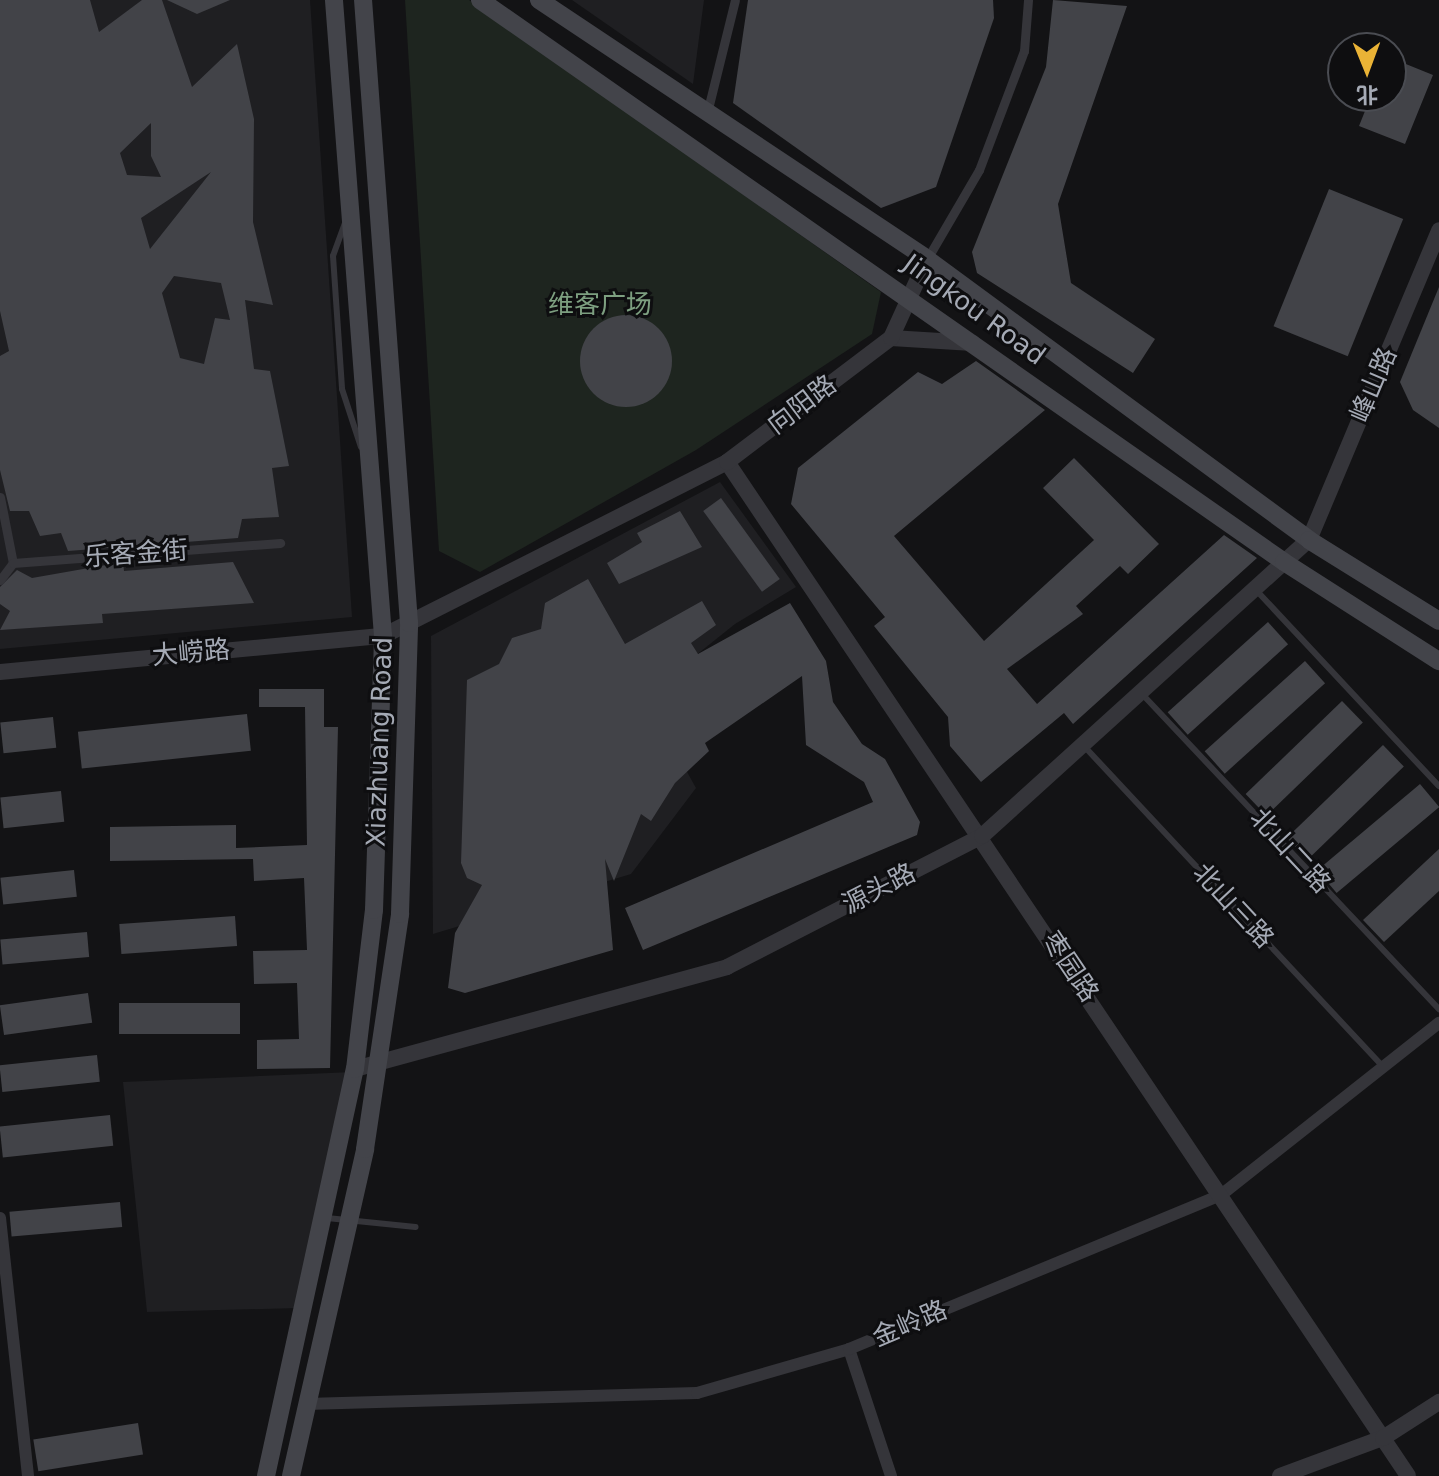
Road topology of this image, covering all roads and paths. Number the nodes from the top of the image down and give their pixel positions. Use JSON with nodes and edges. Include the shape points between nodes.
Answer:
{"nodes":[{"id":1,"x":334,"y":0,"type":"edge"},
{"id":2,"x":363,"y":0,"type":"edge"},
{"id":3,"x":372,"y":0,"type":"edge"},
{"id":4,"x":480,"y":0,"type":"edge"},
{"id":5,"x":539,"y":0,"type":"edge"},
{"id":6,"x":735,"y":0,"type":"edge"},
{"id":7,"x":1028,"y":0,"type":"edge"},
{"id":8,"x":365,"y":28,"type":"junction"},
{"id":9,"x":706,"y":114,"type":"junction"},
{"id":10,"x":1439,"y":230,"type":"edge"},
{"id":11,"x":927,"y":259,"type":"junction"},
{"id":12,"x":910,"y":295,"type":"junction"},
{"id":13,"x":891,"y":338,"type":"junction"},
{"id":14,"x":978,"y":344,"type":"junction"},
{"id":15,"x":727,"y":462,"type":"junction"},
{"id":16,"x":0,"y":497,"type":"edge"},
{"id":17,"x":1309,"y":540,"type":"junction"},
{"id":18,"x":280,"y":543,"type":"dead end"},
{"id":19,"x":1284,"y":562,"type":"junction"},
{"id":20,"x":13,"y":563,"type":"junction"},
{"id":21,"x":0,"y":580,"type":"edge"},
{"id":22,"x":1255,"y":589,"type":"junction"},
{"id":23,"x":1439,"y":621,"type":"edge"},
{"id":24,"x":409,"y":623,"type":"junction"},
{"id":25,"x":383,"y":636,"type":"junction"},
{"id":26,"x":1439,"y":661,"type":"edge"},
{"id":27,"x":0,"y":672,"type":"edge"},
{"id":28,"x":1140,"y":693,"type":"junction"},
{"id":29,"x":1083,"y":745,"type":"junction"},
{"id":30,"x":1439,"y":786,"type":"edge"},
{"id":31,"x":982,"y":836,"type":"junction"},
{"id":32,"x":1439,"y":1009,"type":"edge"},
{"id":33,"x":1439,"y":1023,"type":"edge"},
{"id":34,"x":382,"y":1064,"type":"junction"},
{"id":35,"x":1383,"y":1067,"type":"junction"},
{"id":36,"x":355,"y":1069,"type":"junction"},
{"id":37,"x":1221,"y":1195,"type":"junction"},
{"id":38,"x":0,"y":1218,"type":"edge"},
{"id":39,"x":323,"y":1218,"type":"junction"},
{"id":40,"x":349,"y":1220,"type":"junction"},
{"id":41,"x":416,"y":1227,"type":"dead end"},
{"id":42,"x":849,"y":1349,"type":"junction"},
{"id":43,"x":1439,"y":1402,"type":"edge"},
{"id":44,"x":306,"y":1404,"type":"junction"},
{"id":45,"x":1383,"y":1438,"type":"junction"},
{"id":46,"x":28,"y":1476,"type":"edge"},
{"id":47,"x":266,"y":1476,"type":"edge"},
{"id":48,"x":291,"y":1476,"type":"edge"},
{"id":49,"x":891,"y":1476,"type":"edge"},
{"id":50,"x":1280,"y":1476,"type":"edge"},
{"id":51,"x":1408,"y":1476,"type":"edge"}],
"edges":[{"from":1,"to":25,"type":"main road","name":"Xiazhuang Road"},
{"from":2,"to":8,"type":"main road","name":"Xiazhuang Road"},
{"from":3,"to":8,"type":"main road"},
{"from":4,"to":12,"type":"main road","name":"Jingkou Road"},
{"from":5,"to":9,"type":"main road","name":"Jingkou Road"},
{"from":6,"to":9,"type":"street"},
{"from":7,"to":11,"type":"street","name":"向阳路","via":[[1024,51],[979,170]]},
{"from":8,"to":24,"type":"main road","name":"Xiazhuang Road"},
{"from":9,"to":11,"type":"main road","name":"Jingkou Road"},
{"from":10,"to":17,"type":"street","name":"峰山路"},
{"from":11,"to":12,"type":"street","name":"向阳路"},
{"from":11,"to":17,"type":"main road","name":"Jingkou Road"},
{"from":12,"to":13,"type":"street","name":"向阳路"},
{"from":12,"to":14,"type":"main road","name":"Jingkou Road"},
{"from":13,"to":14,"type":"street"},
{"from":13,"to":15,"type":"street","name":"向阳路"},
{"from":14,"to":19,"type":"main road","name":"Jingkou Road"},
{"from":15,"to":24,"type":"street","name":"向阳路"},
{"from":15,"to":31,"type":"street","name":"枣园路"},
{"from":16,"to":20,"type":"street"},
{"from":17,"to":19,"type":"street","name":"源头路"},
{"from":17,"to":23,"type":"main road","name":"Jingkou Road"},
{"from":18,"to":20,"type":"street","name":"乐客金街"},
{"from":19,"to":22,"type":"street","name":"源头路"},
{"from":19,"to":26,"type":"main road","name":"Jingkou Road"},
{"from":20,"to":21,"type":"street"},
{"from":22,"to":28,"type":"street","name":"源头路"},
{"from":22,"to":30,"type":"lane"},
{"from":24,"to":25,"type":"street","name":"向阳路"},
{"from":24,"to":34,"type":"main road","name":"Xiazhuang Road","via":[[400,914]]},
{"from":25,"to":27,"type":"street","name":"大崂路"},
{"from":25,"to":36,"type":"main road","name":"Xiazhuang Road","via":[[374,910]]},
{"from":28,"to":29,"type":"street","name":"源头路"},
{"from":28,"to":32,"type":"lane","name":"北山二路"},
{"from":29,"to":31,"type":"street","name":"源头路"},
{"from":29,"to":35,"type":"lane","name":"北山三路"},
{"from":31,"to":34,"type":"street","name":"源头路","via":[[727,967]]},
{"from":31,"to":37,"type":"street","name":"枣园路"},
{"from":33,"to":35,"type":"street","name":"金岭路"},
{"from":34,"to":36,"type":"street","name":"源头路"},
{"from":34,"to":40,"type":"main road","name":"Xiazhuang Road"},
{"from":35,"to":37,"type":"street","name":"金岭路"},
{"from":36,"to":39,"type":"main road","name":"Xiazhuang Road"},
{"from":37,"to":42,"type":"street","name":"金岭路"},
{"from":37,"to":45,"type":"street","name":"枣园路"},
{"from":38,"to":46,"type":"street"},
{"from":39,"to":40,"type":"lane"},
{"from":39,"to":47,"type":"main road","name":"Xiazhuang Road"},
{"from":40,"to":41,"type":"lane"},
{"from":40,"to":44,"type":"main road","name":"Xiazhuang Road"},
{"from":42,"to":44,"type":"street","name":"金岭路","via":[[697,1393]]},
{"from":42,"to":49,"type":"street"},
{"from":43,"to":45,"type":"street"},
{"from":44,"to":48,"type":"main road","name":"Xiazhuang Road"},
{"from":45,"to":50,"type":"street"},
{"from":45,"to":51,"type":"street","name":"枣园路"}]}
